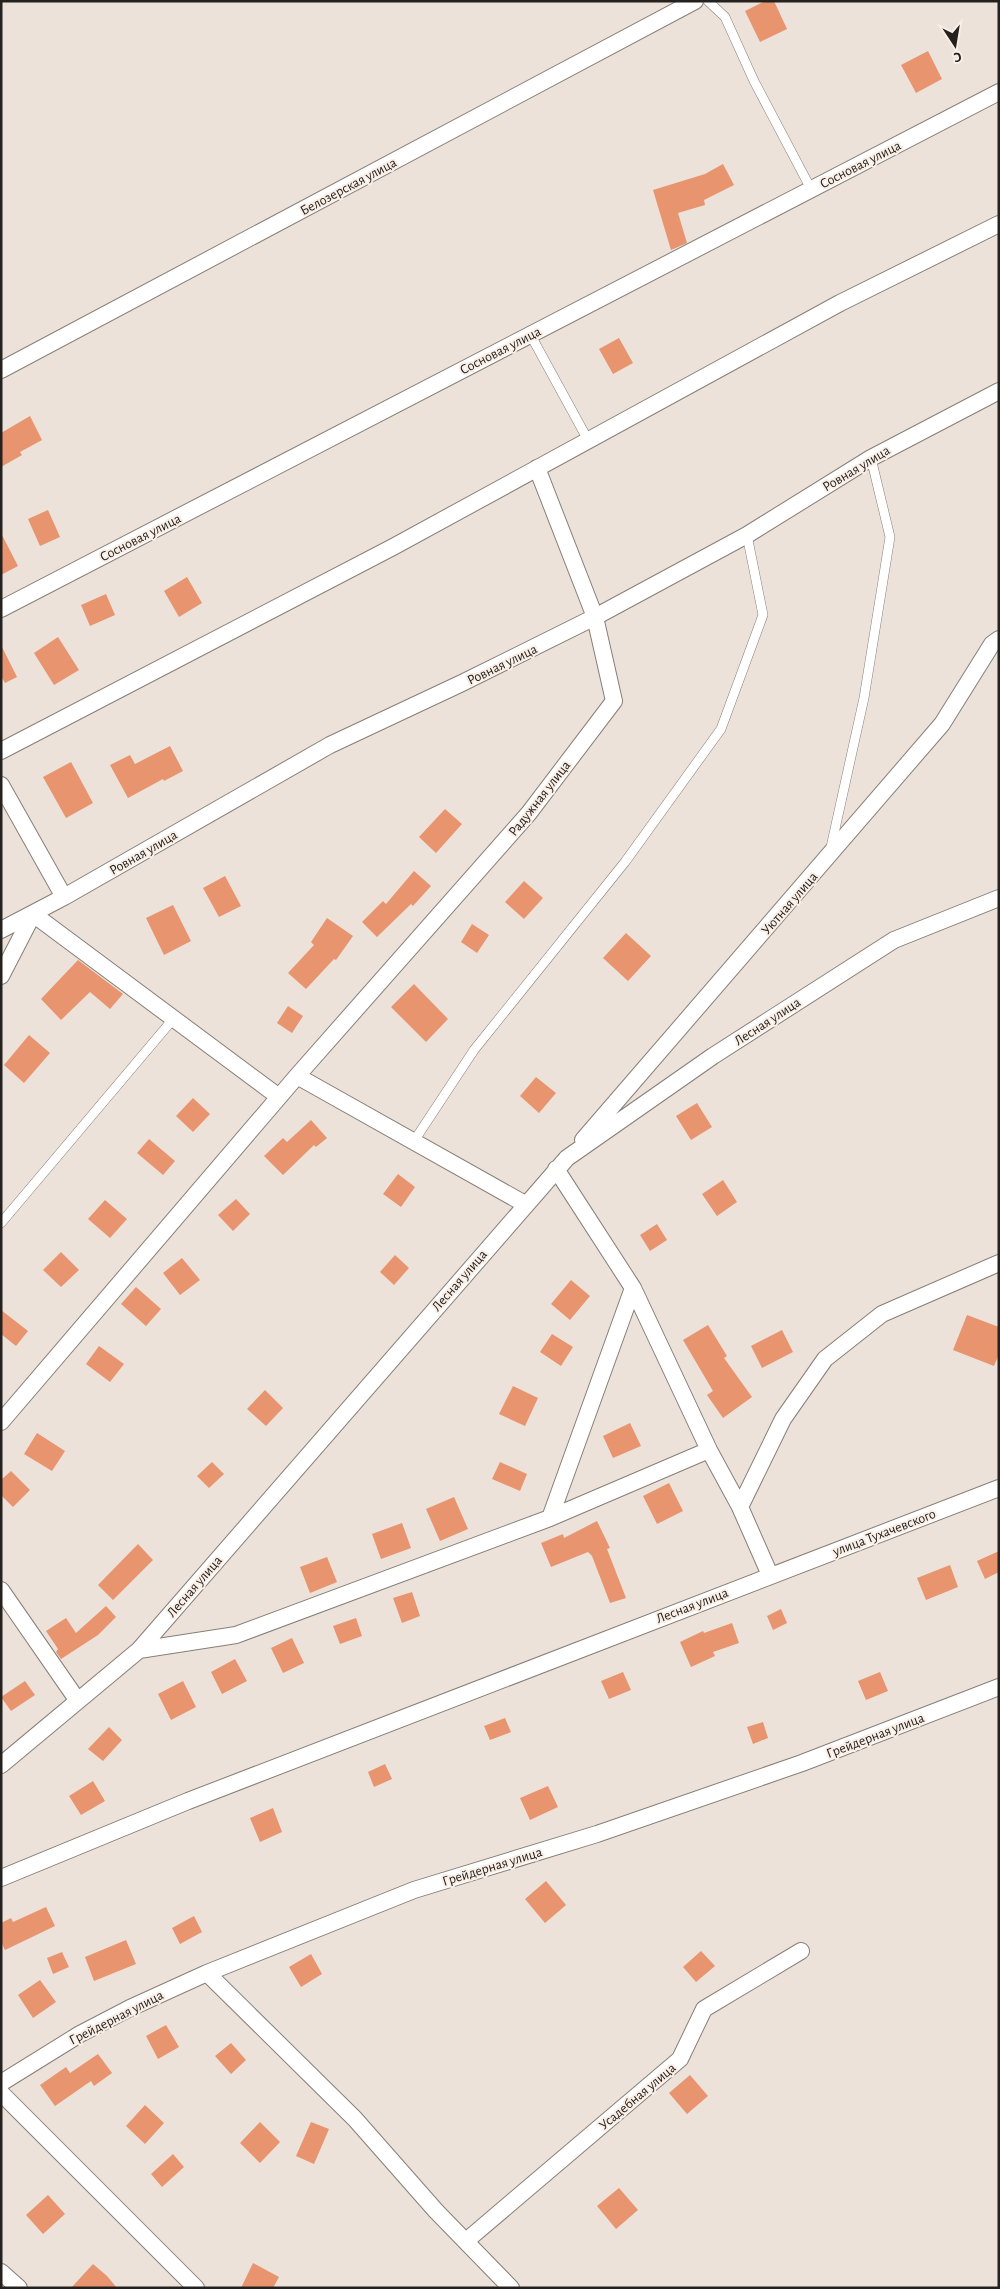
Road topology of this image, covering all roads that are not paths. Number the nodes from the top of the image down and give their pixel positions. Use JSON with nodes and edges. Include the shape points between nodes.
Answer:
{"nodes":[{"id":1,"x":695,"y":1,"type":"edge"},
{"id":2,"x":708,"y":1,"type":"edge"},
{"id":3,"x":999,"y":92,"type":"edge"},
{"id":4,"x":811,"y":189,"type":"junction"},
{"id":5,"x":999,"y":224,"type":"edge"},
{"id":6,"x":530,"y":334,"type":"junction"},
{"id":7,"x":1,"y":370,"type":"edge"},
{"id":8,"x":999,"y":391,"type":"edge"},
{"id":9,"x":588,"y":440,"type":"junction"},
{"id":10,"x":872,"y":458,"type":"junction"},
{"id":11,"x":537,"y":468,"type":"junction"},
{"id":12,"x":747,"y":535,"type":"junction"},
{"id":13,"x":1,"y":609,"type":"edge"},
{"id":14,"x":595,"y":618,"type":"junction"},
{"id":15,"x":999,"y":639,"type":"edge"},
{"id":16,"x":1,"y":751,"type":"edge"},
{"id":17,"x":1,"y":785,"type":"edge"},
{"id":18,"x":830,"y":855,"type":"junction"},
{"id":19,"x":64,"y":898,"type":"junction"},
{"id":20,"x":999,"y":898,"type":"edge"},
{"id":21,"x":33,"y":914,"type":"junction"},
{"id":22,"x":1,"y":930,"type":"edge"},
{"id":23,"x":1,"y":976,"type":"edge"},
{"id":24,"x":174,"y":1018,"type":"junction"},
{"id":25,"x":297,"y":1076,"type":"junction"},
{"id":26,"x":279,"y":1097,"type":"junction"},
{"id":27,"x":414,"y":1141,"type":"junction"},
{"id":28,"x":561,"y":1164,"type":"junction"},
{"id":29,"x":525,"y":1204,"type":"junction"},
{"id":30,"x":1,"y":1223,"type":"edge"},
{"id":31,"x":999,"y":1263,"type":"edge"},
{"id":32,"x":633,"y":1288,"type":"junction"},
{"id":33,"x":1,"y":1422,"type":"edge"},
{"id":34,"x":709,"y":1450,"type":"junction"},
{"id":35,"x":999,"y":1488,"type":"edge"},
{"id":36,"x":740,"y":1507,"type":"junction"},
{"id":37,"x":550,"y":1518,"type":"junction"},
{"id":38,"x":770,"y":1575,"type":"junction"},
{"id":39,"x":1,"y":1590,"type":"edge"},
{"id":40,"x":139,"y":1650,"type":"junction"},
{"id":41,"x":999,"y":1688,"type":"edge"},
{"id":42,"x":78,"y":1701,"type":"junction"},
{"id":43,"x":1,"y":1765,"type":"edge"},
{"id":44,"x":1,"y":1878,"type":"edge"},
{"id":45,"x":801,"y":1951,"type":"dead end"},
{"id":46,"x":206,"y":1973,"type":"junction"},
{"id":47,"x":1,"y":2083,"type":"edge"},
{"id":48,"x":1,"y":2093,"type":"edge"},
{"id":49,"x":466,"y":2241,"type":"junction"},
{"id":50,"x":1,"y":2272,"type":"edge"},
{"id":51,"x":19,"y":2288,"type":"edge"},
{"id":52,"x":196,"y":2288,"type":"edge"},
{"id":53,"x":511,"y":2288,"type":"edge"}],
"edges":[{"from":1,"to":7,"type":"street","name":"Белозерская улица"},
{"from":2,"to":4,"type":"lane","via":[[725,17],[754,81]]},
{"from":3,"to":4,"type":"street","name":"Сосновая улица"},
{"from":4,"to":6,"type":"street","name":"Сосновая улица"},
{"from":5,"to":9,"type":"street","via":[[840,303]]},
{"from":6,"to":9,"type":"lane"},
{"from":6,"to":13,"type":"street","name":"Сосновая улица"},
{"from":8,"to":10,"type":"street","name":"Ровная улица"},
{"from":9,"to":11,"type":"street"},
{"from":10,"to":12,"type":"street","name":"Ровная улица"},
{"from":10,"to":18,"type":"lane","via":[[890,538],[864,698]]},
{"from":11,"to":14,"type":"street","name":"Радужная улица"},
{"from":11,"to":16,"type":"street","via":[[393,547]]},
{"from":12,"to":14,"type":"street","name":"Ровная улица"},
{"from":12,"to":27,"type":"lane","via":[[763,615],[722,729],[625,862],[474,1050]]},
{"from":14,"to":19,"type":"street","name":"Ровная улица","via":[[330,744]]},
{"from":14,"to":25,"type":"street","name":"Радужная улица","via":[[614,701],[529,814]]},
{"from":15,"to":18,"type":"street","name":"Уютная улица","via":[[992,644],[942,724]]},
{"from":17,"to":19,"type":"street"},
{"from":18,"to":28,"type":"street","name":"Уютная улица"},
{"from":19,"to":21,"type":"street","name":"Ровная улица"},
{"from":20,"to":28,"type":"street","name":"Лесная улица","via":[[894,940],[713,1056]]},
{"from":21,"to":22,"type":"street","name":"Ровная улица"},
{"from":21,"to":23,"type":"street"},
{"from":21,"to":24,"type":"street"},
{"from":24,"to":26,"type":"street"},
{"from":24,"to":30,"type":"lane"},
{"from":25,"to":26,"type":"street"},
{"from":25,"to":27,"type":"street"},
{"from":26,"to":33,"type":"street"},
{"from":27,"to":29,"type":"street"},
{"from":28,"to":29,"type":"street","name":"Лесная улица"},
{"from":28,"to":32,"type":"street"},
{"from":29,"to":40,"type":"street","name":"Лесная улица"},
{"from":31,"to":36,"type":"street","via":[[882,1314],[825,1359],[783,1419]]},
{"from":32,"to":34,"type":"street"},
{"from":32,"to":37,"type":"street"},
{"from":34,"to":36,"type":"street"},
{"from":34,"to":37,"type":"street"},
{"from":35,"to":38,"type":"street","name":"улица Тухачевского"},
{"from":36,"to":38,"type":"street"},
{"from":37,"to":40,"type":"street","via":[[236,1635]]},
{"from":38,"to":44,"type":"street","name":"Лесная улица","via":[[188,1801]]},
{"from":39,"to":42,"type":"street"},
{"from":40,"to":42,"type":"street","name":"Лесная улица"},
{"from":41,"to":46,"type":"street","name":"Грейдерная улица","via":[[802,1763],[597,1834],[414,1890]]},
{"from":42,"to":43,"type":"street","name":"Лесная улица"},
{"from":45,"to":49,"type":"street","name":"Усадебная улица","via":[[704,2009],[680,2059]]},
{"from":46,"to":47,"type":"street","name":"Грейдерная улица","via":[[80,2034]]},
{"from":46,"to":49,"type":"street","via":[[355,2119]]},
{"from":48,"to":52,"type":"street"},
{"from":49,"to":53,"type":"street"},
{"from":50,"to":51,"type":"street"}]}
